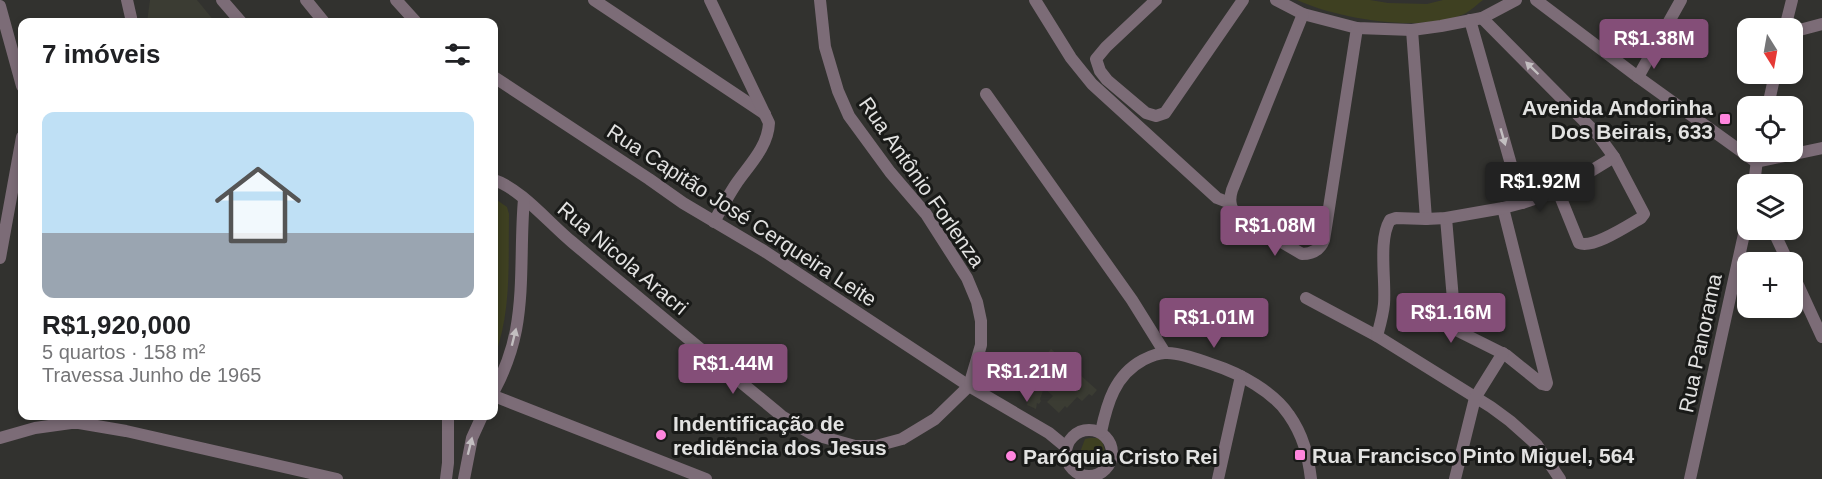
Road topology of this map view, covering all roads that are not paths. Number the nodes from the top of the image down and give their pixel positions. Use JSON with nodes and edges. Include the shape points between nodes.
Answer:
{"nodes":[{"id":1,"x":127,"y":0,"type":"edge"},
{"id":2,"x":222,"y":0,"type":"edge"},
{"id":3,"x":306,"y":0,"type":"edge"},
{"id":4,"x":396,"y":0,"type":"edge"},
{"id":5,"x":594,"y":0,"type":"edge"},
{"id":6,"x":710,"y":0,"type":"edge"},
{"id":7,"x":820,"y":0,"type":"edge"},
{"id":8,"x":1035,"y":0,"type":"edge"},
{"id":9,"x":1156,"y":0,"type":"edge"},
{"id":10,"x":1243,"y":0,"type":"edge"},
{"id":11,"x":1276,"y":0,"type":"edge"},
{"id":12,"x":1516,"y":0,"type":"edge"},
{"id":13,"x":1536,"y":0,"type":"edge"},
{"id":14,"x":1681,"y":0,"type":"edge"},
{"id":15,"x":1792,"y":0,"type":"edge"},
{"id":16,"x":0,"y":6,"type":"edge"},
{"id":17,"x":1304,"y":15,"type":"junction"},
{"id":18,"x":131,"y":18,"type":"edge"},
{"id":19,"x":238,"y":18,"type":"edge"},
{"id":20,"x":321,"y":18,"type":"edge"},
{"id":21,"x":412,"y":18,"type":"edge"},
{"id":22,"x":1788,"y":18,"type":"edge"},
{"id":23,"x":1476,"y":19,"type":"junction"},
{"id":24,"x":1822,"y":24,"type":"edge"},
{"id":25,"x":1357,"y":28,"type":"junction"},
{"id":26,"x":1803,"y":29,"type":"edge"},
{"id":27,"x":1412,"y":30,"type":"junction"},
{"id":28,"x":1071,"y":58,"type":"junction"},
{"id":29,"x":1096,"y":59,"type":"junction"},
{"id":30,"x":18,"y":71,"type":"edge"},
{"id":31,"x":1638,"y":77,"type":"junction"},
{"id":32,"x":498,"y":80,"type":"edge"},
{"id":33,"x":986,"y":94,"type":"dead end"},
{"id":34,"x":766,"y":115,"type":"junction"},
{"id":35,"x":1737,"y":144,"type":"edge"},
{"id":36,"x":1822,"y":148,"type":"edge"},
{"id":37,"x":1803,"y":151,"type":"edge"},
{"id":38,"x":1614,"y":157,"type":"junction"},
{"id":39,"x":18,"y":159,"type":"edge"},
{"id":40,"x":498,"y":182,"type":"edge"},
{"id":41,"x":1558,"y":191,"type":"junction"},
{"id":42,"x":524,"y":199,"type":"junction"},
{"id":43,"x":1230,"y":203,"type":"junction"},
{"id":44,"x":1522,"y":203,"type":"junction"},
{"id":45,"x":1503,"y":208,"type":"junction"},
{"id":46,"x":1446,"y":218,"type":"junction"},
{"id":47,"x":1426,"y":219,"type":"junction"},
{"id":48,"x":714,"y":222,"type":"junction"},
{"id":49,"x":1743,"y":240,"type":"edge"},
{"id":50,"x":0,"y":258,"type":"edge"},
{"id":51,"x":1803,"y":296,"type":"edge"},
{"id":52,"x":1306,"y":298,"type":"dead end"},
{"id":53,"x":1377,"y":336,"type":"junction"},
{"id":54,"x":1822,"y":337,"type":"edge"},
{"id":55,"x":1165,"y":353,"type":"junction"},
{"id":56,"x":1503,"y":354,"type":"junction"},
{"id":57,"x":1241,"y":376,"type":"junction"},
{"id":58,"x":498,"y":384,"type":"edge"},
{"id":59,"x":969,"y":386,"type":"junction"},
{"id":60,"x":498,"y":396,"type":"edge"},
{"id":61,"x":1475,"y":398,"type":"junction"},
{"id":62,"x":448,"y":420,"type":"edge"},
{"id":63,"x":480,"y":420,"type":"edge"},
{"id":64,"x":1101,"y":432,"type":"junction"},
{"id":65,"x":0,"y":438,"type":"edge"},
{"id":66,"x":1066,"y":447,"type":"junction"},
{"id":67,"x":337,"y":479,"type":"edge"},
{"id":68,"x":446,"y":479,"type":"edge"},
{"id":69,"x":464,"y":479,"type":"edge"},
{"id":70,"x":706,"y":479,"type":"edge"},
{"id":71,"x":1218,"y":479,"type":"edge"},
{"id":72,"x":1311,"y":479,"type":"edge"},
{"id":73,"x":1455,"y":479,"type":"edge"},
{"id":74,"x":1560,"y":479,"type":"edge"},
{"id":75,"x":1690,"y":479,"type":"edge"}],
"edges":[{"from":1,"to":18,"type":"street"},
{"from":2,"to":19,"type":"street"},
{"from":3,"to":20,"type":"street"},
{"from":4,"to":21,"type":"street"},
{"from":5,"to":34,"type":"street"},
{"from":6,"to":34,"type":"street"},
{"from":7,"to":59,"type":"street","name":"Rua Antônio Forlenza","via":[[825,46],[849,116],[926,214],[967,278],[977,302],[981,345]]},
{"from":8,"to":28,"type":"street"},
{"from":9,"to":29,"type":"street"},
{"from":10,"to":29,"type":"street","via":[[1161,115],[1152,116],[1139,108],[1107,80]]},
{"from":11,"to":17,"type":"street"},
{"from":12,"to":23,"type":"street"},
{"from":13,"to":31,"type":"street"},
{"from":14,"to":31,"type":"street"},
{"from":15,"to":22,"type":"street"},
{"from":16,"to":30,"type":"street"},
{"from":17,"to":25,"type":"street"},
{"from":17,"to":43,"type":"street"},
{"from":23,"to":27,"type":"street"},
{"from":38,"to":23,"type":"street","one_way":true,"via":[[1583,118]]},
{"from":23,"to":44,"type":"street","one_way":true},
{"from":24,"to":26,"type":"street"},
{"from":25,"to":27,"type":"street"},
{"from":25,"to":43,"type":"street","via":[[1320,248],[1307,254],[1297,253],[1234,212]]},
{"from":27,"to":47,"type":"street"},
{"from":28,"to":29,"type":"street"},
{"from":28,"to":43,"type":"street","via":[[1092,84],[1217,198]]},
{"from":31,"to":35,"type":"street"},
{"from":32,"to":48,"type":"street","name":"Rua Capitão José Cerqueira Leite"},
{"from":33,"to":55,"type":"street"},
{"from":34,"to":48,"type":"street","via":[[769,123],[765,143]]},
{"from":36,"to":37,"type":"street"},
{"from":38,"to":41,"type":"street"},
{"from":38,"to":41,"type":"street","via":[[1644,212],[1641,218],[1595,243],[1581,244]]},
{"from":39,"to":50,"type":"street"},
{"from":40,"to":42,"type":"street","name":"Rua Nicola Aracri"},
{"from":41,"to":44,"type":"street"},
{"from":58,"to":42,"type":"street","one_way":true,"via":[[516,331]]},
{"from":42,"to":59,"type":"street","name":"Rua Nicola Aracri","via":[[783,417],[812,434],[855,446],[887,444],[935,419]]},
{"from":44,"to":45,"type":"street"},
{"from":45,"to":46,"type":"street"},
{"from":45,"to":56,"type":"street","via":[[1547,385]]},
{"from":46,"to":47,"type":"street"},
{"from":46,"to":56,"type":"street","via":[[1457,328]]},
{"from":47,"to":53,"type":"street","via":[[1396,218],[1388,222],[1384,242],[1384,303]]},
{"from":48,"to":59,"type":"street","name":"Rua Capitão José Cerqueira Leite"},
{"from":49,"to":75,"type":"street","name":"Rua Panorama"},
{"from":51,"to":54,"type":"street"},
{"from":52,"to":53,"type":"street"},
{"from":53,"to":61,"type":"street"},
{"from":55,"to":57,"type":"street"},
{"from":55,"to":64,"type":"street","via":[[1138,362],[1122,377],[1107,405]]},
{"from":56,"to":61,"type":"street"},
{"from":57,"to":71,"type":"street"},
{"from":57,"to":72,"type":"street","via":[[1270,396],[1298,428],[1308,453]]},
{"from":59,"to":66,"type":"street","name":"Rua Capitão José Cerqueira Leite"},
{"from":60,"to":70,"type":"street"},
{"from":61,"to":73,"type":"street"},
{"from":61,"to":74,"type":"street","via":[[1532,441]]},
{"from":62,"to":68,"type":"street"},
{"from":69,"to":63,"type":"street","one_way":true,"via":[[472,438]]},
{"from":64,"to":66,"type":"street","via":[[1080,431]]},
{"from":64,"to":66,"type":"street","via":[[1113,452],[1102,472],[1079,474],[1068,463]]},
{"from":65,"to":67,"type":"street","via":[[71,423],[101,426]]}]}
